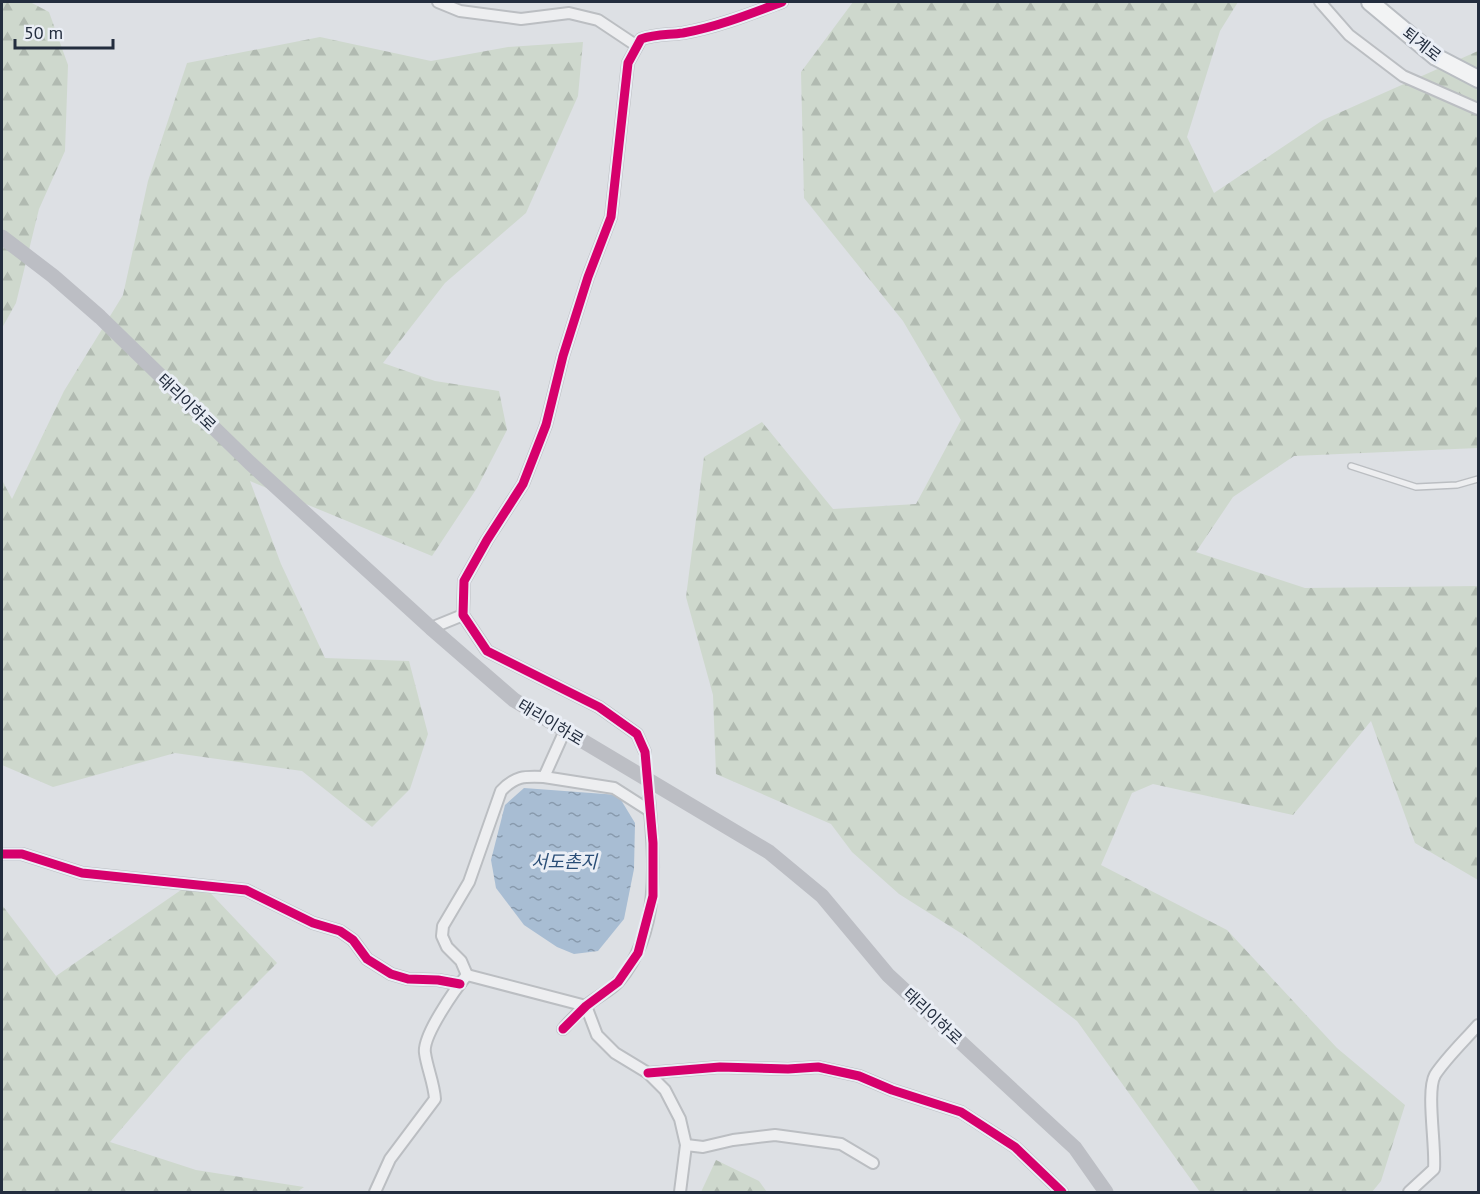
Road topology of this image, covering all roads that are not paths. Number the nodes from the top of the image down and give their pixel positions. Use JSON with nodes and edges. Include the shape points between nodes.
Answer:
{"nodes":[{"id":1,"x":438,"y":2,"type":"edge"},
{"id":2,"x":782,"y":2,"type":"edge"},
{"id":3,"x":1320,"y":2,"type":"edge"},
{"id":4,"x":1370,"y":2,"type":"edge"},
{"id":5,"x":637,"y":46,"type":"junction"},
{"id":6,"x":1479,"y":79,"type":"edge"},
{"id":7,"x":1479,"y":109,"type":"edge"},
{"id":8,"x":2,"y":237,"type":"edge"},
{"id":9,"x":1351,"y":466,"type":"dead end"},
{"id":10,"x":1479,"y":479,"type":"edge"},
{"id":11,"x":463,"y":615,"type":"junction"},
{"id":12,"x":431,"y":628,"type":"junction"},
{"id":13,"x":562,"y":736,"type":"dead end"},
{"id":14,"x":645,"y":752,"type":"tunnel mouth"},
{"id":15,"x":544,"y":777,"type":"junction"},
{"id":16,"x":649,"y":798,"type":"tunnel mouth"},
{"id":17,"x":650,"y":811,"type":"junction"},
{"id":18,"x":2,"y":854,"type":"edge"},
{"id":19,"x":467,"y":975,"type":"junction"},
{"id":20,"x":460,"y":984,"type":"junction"},
{"id":21,"x":586,"y":1006,"type":"junction"},
{"id":22,"x":1479,"y":1025,"type":"edge"},
{"id":23,"x":563,"y":1029,"type":"dead end"},
{"id":24,"x":648,"y":1073,"type":"junction"},
{"id":25,"x":686,"y":1145,"type":"junction"},
{"id":26,"x":873,"y":1163,"type":"dead end"},
{"id":27,"x":375,"y":1192,"type":"edge"},
{"id":28,"x":680,"y":1192,"type":"edge"},
{"id":29,"x":1062,"y":1192,"type":"edge"},
{"id":30,"x":1106,"y":1192,"type":"edge"},
{"id":31,"x":1409,"y":1192,"type":"edge"}],
"edges":[{"from":1,"to":5,"type":"street","via":[[460,11],[521,19],[569,13],[598,21]]},
{"from":2,"to":5,"type":"street","via":[[683,33],[653,35],[641,39]]},
{"from":3,"to":7,"type":"street","via":[[1349,35],[1403,76]]},
{"from":4,"to":6,"type":"main road","name":"퇴계로","via":[[1436,57]]},
{"from":5,"to":11,"type":"street","via":[[628,63],[611,217],[563,356],[546,424],[523,484],[465,581]]},
{"from":8,"to":12,"type":"main road","name":"태리이하로","via":[[100,317],[250,463]]},
{"from":9,"to":10,"type":"lane","via":[[1416,487],[1457,485]]},
{"from":11,"to":12,"type":"street"},
{"from":11,"to":14,"type":"street","via":[[488,651],[598,707],[638,734]]},
{"from":12,"to":30,"type":"main road","name":"태리이하로","via":[[514,700],[769,852],[822,896],[888,975],[1075,1148]]},
{"from":13,"to":15,"type":"street"},
{"from":15,"to":17,"type":"street","via":[[614,788]]},
{"from":15,"to":19,"type":"street","via":[[511,780],[501,791],[470,882],[443,926],[447,947],[461,961]]},
{"from":16,"to":17,"type":"street"},
{"from":17,"to":21,"type":"street","via":[[652,896],[638,953],[618,982]]},
{"from":18,"to":20,"type":"street","via":[[22,854],[82,873],[246,890],[313,923],[340,931],[353,940],[367,959],[391,974]]},
{"from":19,"to":20,"type":"street"},
{"from":19,"to":21,"type":"street"},
{"from":20,"to":27,"type":"street","via":[[428,1036],[424,1050],[435,1099],[390,1159]]},
{"from":21,"to":23,"type":"street"},
{"from":21,"to":24,"type":"street","via":[[597,1035],[615,1053]]},
{"from":22,"to":31,"type":"street","via":[[1435,1076],[1431,1088],[1434,1169]]},
{"from":24,"to":25,"type":"street","via":[[665,1090],[680,1119]]},
{"from":24,"to":29,"type":"street","via":[[720,1067],[818,1067],[859,1076],[961,1112],[1015,1147]]},
{"from":25,"to":26,"type":"street","via":[[703,1148],[776,1135],[841,1144]]},
{"from":25,"to":28,"type":"street"}]}
